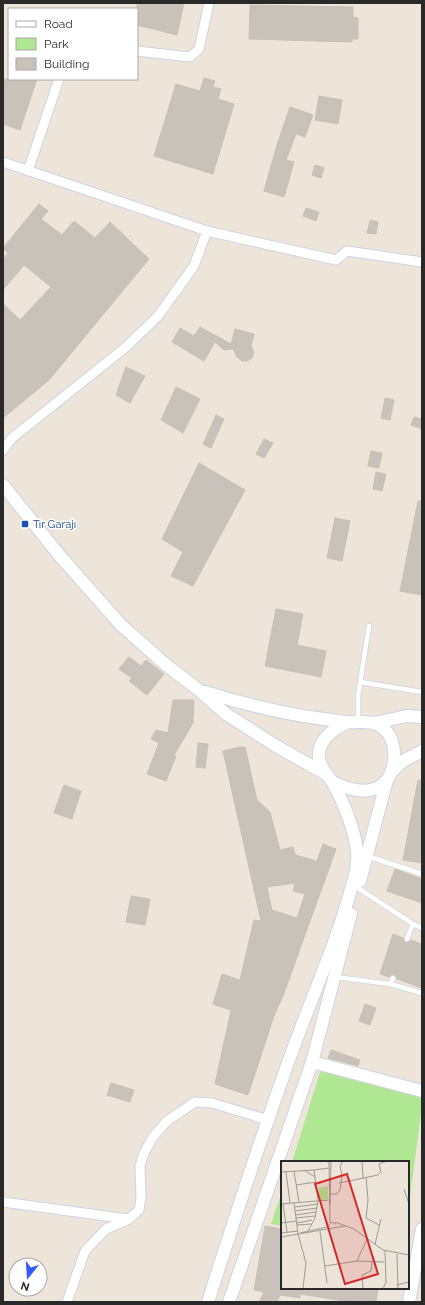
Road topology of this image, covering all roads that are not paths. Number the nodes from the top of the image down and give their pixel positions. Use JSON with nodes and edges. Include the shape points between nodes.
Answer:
{"nodes":[{"id":1,"x":210,"y":3,"type":"edge"},
{"id":2,"x":138,"y":51,"type":"edge"},
{"id":3,"x":59,"y":80,"type":"edge"},
{"id":4,"x":3,"y":162,"type":"edge"},
{"id":5,"x":28,"y":171,"type":"junction"},
{"id":6,"x":207,"y":231,"type":"junction"},
{"id":7,"x":422,"y":262,"type":"edge"},
{"id":8,"x":3,"y":450,"type":"edge"},
{"id":9,"x":3,"y":485,"type":"edge"},
{"id":10,"x":369,"y":626,"type":"dead end"},
{"id":11,"x":360,"y":682,"type":"junction"},
{"id":12,"x":200,"y":691,"type":"junction"},
{"id":13,"x":422,"y":692,"type":"edge"},
{"id":14,"x":422,"y":717,"type":"edge"},
{"id":15,"x":353,"y":722,"type":"junction"},
{"id":16,"x":374,"y":723,"type":"junction"},
{"id":17,"x":422,"y":751,"type":"edge"},
{"id":18,"x":389,"y":776,"type":"junction"},
{"id":19,"x":329,"y":778,"type":"junction"},
{"id":20,"x":367,"y":856,"type":"junction"},
{"id":21,"x":422,"y":874,"type":"edge"},
{"id":22,"x":358,"y":888,"type":"junction"},
{"id":23,"x":413,"y":924,"type":"junction"},
{"id":24,"x":422,"y":928,"type":"edge"},
{"id":25,"x":408,"y":939,"type":"dead end"},
{"id":26,"x":335,"y":976,"type":"junction"},
{"id":27,"x":393,"y":978,"type":"dead end"},
{"id":28,"x":390,"y":984,"type":"junction"},
{"id":29,"x":422,"y":993,"type":"edge"},
{"id":30,"x":312,"y":1062,"type":"junction"},
{"id":31,"x":422,"y":1091,"type":"edge"},
{"id":32,"x":268,"y":1120,"type":"junction"},
{"id":33,"x":3,"y":1202,"type":"edge"},
{"id":34,"x":129,"y":1219,"type":"junction"},
{"id":35,"x":422,"y":1229,"type":"edge"},
{"id":36,"x":67,"y":1302,"type":"edge"},
{"id":37,"x":208,"y":1302,"type":"edge"},
{"id":38,"x":229,"y":1302,"type":"edge"},
{"id":39,"x":409,"y":1302,"type":"edge"}],
"edges":[{"from":1,"to":2,"type":"street","via":[[199,49],[190,57]]},
{"from":3,"to":5,"type":"street"},
{"from":4,"to":5,"type":"street"},
{"from":5,"to":6,"type":"street"},
{"from":6,"to":7,"type":"street","via":[[336,260],[346,251]]},
{"from":6,"to":8,"type":"street","via":[[194,266],[158,316],[126,347],[12,438]]},
{"from":9,"to":12,"type":"street","via":[[121,626]]},
{"from":10,"to":11,"type":"lane"},
{"from":11,"to":13,"type":"lane"},
{"from":11,"to":15,"type":"lane"},
{"from":12,"to":15,"type":"street","via":[[298,716]]},
{"from":12,"to":19,"type":"street","via":[[233,718]]},
{"from":14,"to":16,"type":"street","via":[[407,716]]},
{"from":15,"to":16,"type":"street"},
{"from":15,"to":19,"type":"street","via":[[336,728],[326,736],[321,747],[321,765]]},
{"from":16,"to":18,"type":"street","via":[[390,736],[394,748],[395,758]]},
{"from":17,"to":18,"type":"street","via":[[403,761]]},
{"from":18,"to":19,"type":"street","via":[[380,786],[369,790],[355,790]]},
{"from":18,"to":20,"type":"street"},
{"from":19,"to":32,"type":"street","via":[[355,839],[357,853],[354,880],[345,912]]},
{"from":20,"to":21,"type":"lane"},
{"from":20,"to":22,"type":"street"},
{"from":22,"to":23,"type":"lane"},
{"from":22,"to":26,"type":"street"},
{"from":23,"to":24,"type":"lane"},
{"from":23,"to":25,"type":"lane"},
{"from":26,"to":28,"type":"lane"},
{"from":26,"to":30,"type":"street"},
{"from":27,"to":28,"type":"lane"},
{"from":28,"to":29,"type":"lane"},
{"from":30,"to":31,"type":"street"},
{"from":30,"to":38,"type":"street"},
{"from":32,"to":34,"type":"street","via":[[212,1103],[195,1102],[167,1121],[153,1137],[144,1153],[140,1166],[139,1210]]},
{"from":32,"to":37,"type":"street"},
{"from":33,"to":34,"type":"street"},
{"from":34,"to":36,"type":"street","via":[[106,1229],[85,1251]]},
{"from":35,"to":39,"type":"street"}]}
